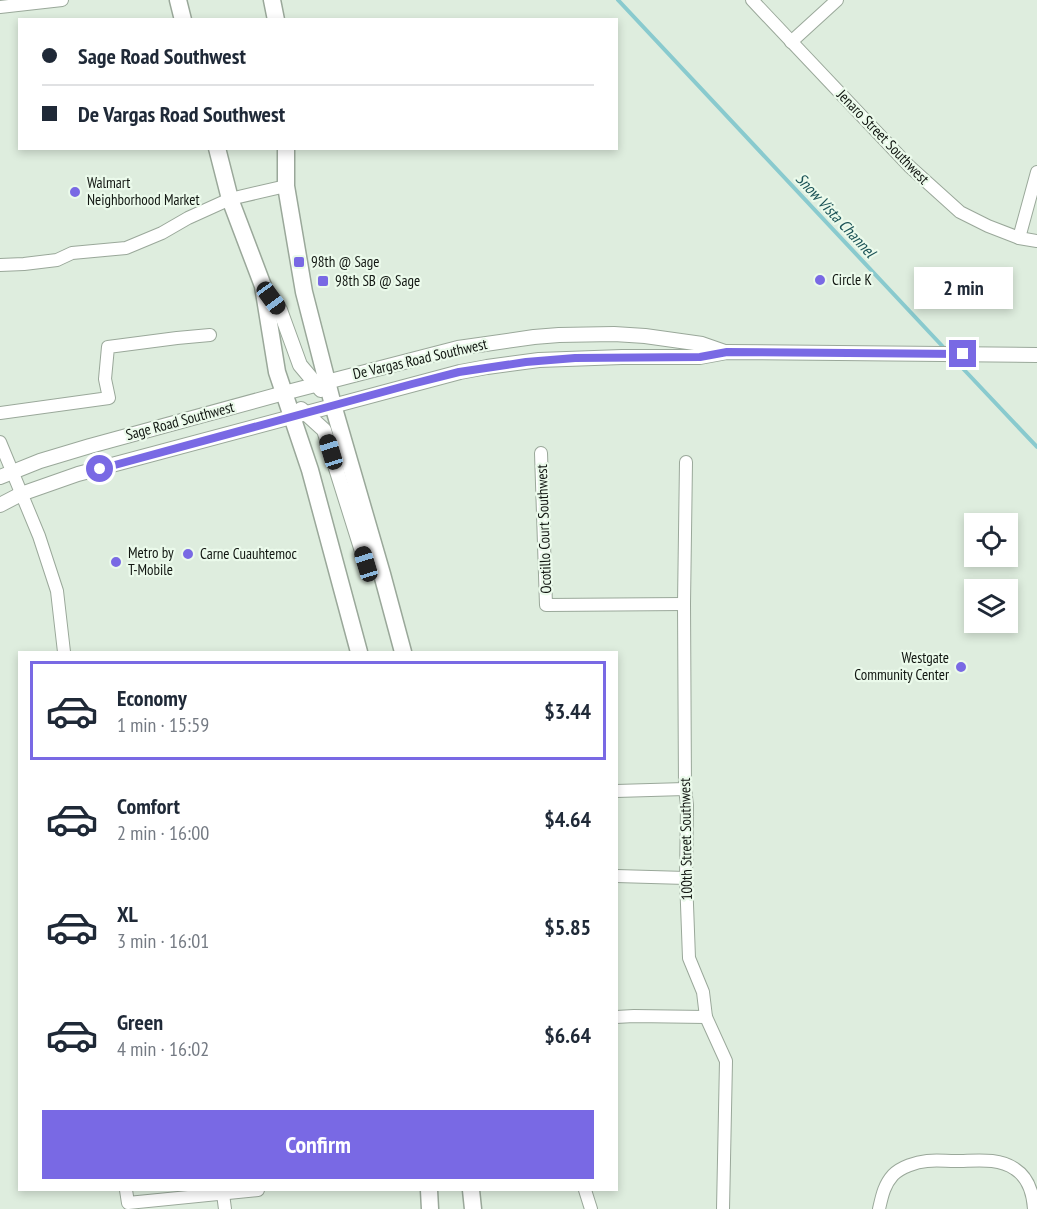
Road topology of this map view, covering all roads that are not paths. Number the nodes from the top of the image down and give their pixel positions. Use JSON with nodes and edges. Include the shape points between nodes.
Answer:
{"nodes":[{"id":1,"x":62,"y":0,"type":"edge"},
{"id":2,"x":178,"y":0,"type":"edge"},
{"id":3,"x":272,"y":0,"type":"edge"},
{"id":4,"x":752,"y":0,"type":"edge"},
{"id":5,"x":837,"y":0,"type":"edge"},
{"id":6,"x":0,"y":7,"type":"edge"},
{"id":7,"x":182,"y":18,"type":"edge"},
{"id":8,"x":276,"y":18,"type":"edge"},
{"id":9,"x":791,"y":42,"type":"junction"},
{"id":10,"x":218,"y":150,"type":"edge"},
{"id":11,"x":286,"y":150,"type":"edge"},
{"id":12,"x":1037,"y":172,"type":"edge"},
{"id":13,"x":286,"y":186,"type":"junction"},
{"id":14,"x":230,"y":199,"type":"junction"},
{"id":15,"x":1019,"y":238,"type":"junction"},
{"id":16,"x":1037,"y":241,"type":"edge"},
{"id":17,"x":0,"y":265,"type":"edge"},
{"id":18,"x":262,"y":286,"type":"junction"},
{"id":19,"x":210,"y":335,"type":"dead end"},
{"id":20,"x":727,"y":352,"type":"junction"},
{"id":21,"x":1037,"y":355,"type":"edge"},
{"id":22,"x":322,"y":383,"type":"junction"},
{"id":23,"x":284,"y":393,"type":"junction"},
{"id":24,"x":333,"y":405,"type":"junction"},
{"id":25,"x":0,"y":413,"type":"edge"},
{"id":26,"x":298,"y":415,"type":"junction"},
{"id":27,"x":0,"y":442,"type":"edge"},
{"id":28,"x":541,"y":453,"type":"dead end"},
{"id":29,"x":686,"y":462,"type":"dead end"},
{"id":30,"x":6,"y":475,"type":"edge"},
{"id":31,"x":21,"y":494,"type":"junction"},
{"id":32,"x":0,"y":505,"type":"edge"},
{"id":33,"x":382,"y":574,"type":"junction"},
{"id":34,"x":684,"y":604,"type":"junction"},
{"id":35,"x":64,"y":651,"type":"edge"},
{"id":36,"x":359,"y":651,"type":"edge"},
{"id":37,"x":403,"y":651,"type":"edge"},
{"id":38,"x":685,"y":789,"type":"junction"},
{"id":39,"x":618,"y":791,"type":"edge"},
{"id":40,"x":618,"y":876,"type":"edge"},
{"id":41,"x":686,"y":878,"type":"junction"},
{"id":42,"x":618,"y":1017,"type":"edge"},
{"id":43,"x":706,"y":1017,"type":"junction"},
{"id":44,"x":126,"y":1191,"type":"edge"},
{"id":45,"x":249,"y":1191,"type":"edge"},
{"id":46,"x":429,"y":1191,"type":"edge"},
{"id":47,"x":471,"y":1191,"type":"edge"},
{"id":48,"x":585,"y":1191,"type":"edge"},
{"id":49,"x":223,"y":1194,"type":"junction"},
{"id":50,"x":225,"y":1209,"type":"edge"},
{"id":51,"x":430,"y":1209,"type":"edge"},
{"id":52,"x":473,"y":1209,"type":"edge"},
{"id":53,"x":591,"y":1209,"type":"edge"},
{"id":54,"x":723,"y":1209,"type":"edge"},
{"id":55,"x":879,"y":1209,"type":"edge"},
{"id":56,"x":1034,"y":1209,"type":"edge"}],
"edges":[{"from":1,"to":6,"type":"street"},
{"from":2,"to":7,"type":"main road"},
{"from":3,"to":8,"type":"main road"},
{"from":4,"to":9,"type":"street","name":"Jenaro Street Southwest"},
{"from":5,"to":9,"type":"street"},
{"from":9,"to":15,"type":"street","name":"Jenaro Street Southwest","via":[[909,166],[960,212]]},
{"from":10,"to":14,"type":"main road"},
{"from":11,"to":13,"type":"main road"},
{"from":12,"to":15,"type":"street"},
{"from":13,"to":14,"type":"street"},
{"from":13,"to":22,"type":"main road"},
{"from":14,"to":17,"type":"street","via":[[126,248]]},
{"from":14,"to":18,"type":"main road"},
{"from":15,"to":16,"type":"street","name":"Jenaro Street Southwest"},
{"from":18,"to":22,"type":"street","via":[[280,310],[300,365]]},
{"from":18,"to":23,"type":"main road"},
{"from":19,"to":25,"type":"street","via":[[108,347],[105,379],[109,398]]},
{"from":20,"to":21,"type":"street","name":"De Vargas Road Southwest"},
{"from":20,"to":22,"type":"street","name":"De Vargas Road Southwest","via":[[702,344],[629,335],[550,336],[458,348]]},
{"from":20,"to":24,"type":"street","name":"De Vargas Road Southwest","via":[[700,357],[512,363],[459,372]]},
{"from":22,"to":23,"type":"street","name":"Sage Road Southwest"},
{"from":22,"to":24,"type":"main road"},
{"from":23,"to":26,"type":"main road"},
{"from":23,"to":30,"type":"street","name":"Sage Road Southwest","via":[[60,454]]},
{"from":24,"to":26,"type":"street","name":"Sage Road Southwest"},
{"from":24,"to":33,"type":"main road"},
{"from":26,"to":31,"type":"street","name":"Sage Road Southwest","via":[[78,474]]},
{"from":26,"to":33,"type":"street","via":[[324,430],[366,564]]},
{"from":26,"to":36,"type":"main road"},
{"from":27,"to":30,"type":"street"},
{"from":28,"to":34,"type":"street","name":"Ocotillo Court Southwest","via":[[546,605]]},
{"from":29,"to":34,"type":"street","name":"100th Street Southwest"},
{"from":30,"to":31,"type":"street"},
{"from":31,"to":32,"type":"street","name":"Sage Road Southwest"},
{"from":31,"to":35,"type":"street","via":[[57,591]]},
{"from":33,"to":37,"type":"main road"},
{"from":34,"to":38,"type":"street","name":"100th Street Southwest"},
{"from":38,"to":39,"type":"street"},
{"from":38,"to":41,"type":"street","name":"100th Street Southwest"},
{"from":40,"to":41,"type":"street"},
{"from":41,"to":43,"type":"street","name":"100th Street Southwest","via":[[689,958],[703,992]]},
{"from":42,"to":43,"type":"street"},
{"from":43,"to":54,"type":"street","name":"100th Street Southwest","via":[[726,1061]]},
{"from":44,"to":49,"type":"street","via":[[128,1203]]},
{"from":45,"to":49,"type":"street"},
{"from":46,"to":51,"type":"main road"},
{"from":47,"to":52,"type":"main road"},
{"from":48,"to":53,"type":"street"},
{"from":49,"to":50,"type":"street"},
{"from":55,"to":56,"type":"street","via":[[883,1189],[894,1174],[927,1161],[1004,1163],[1027,1180]]}]}
